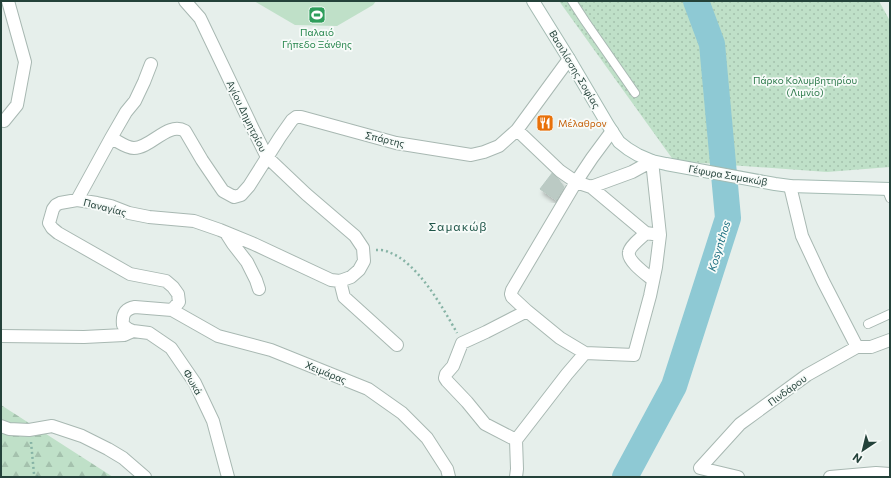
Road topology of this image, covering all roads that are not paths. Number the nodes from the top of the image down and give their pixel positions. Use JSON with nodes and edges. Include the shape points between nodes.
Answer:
{"nodes":[{"id":1,"x":8,"y":1,"type":"edge"},
{"id":2,"x":185,"y":1,"type":"edge"},
{"id":3,"x":533,"y":1,"type":"edge"},
{"id":4,"x":572,"y":1,"type":"edge"},
{"id":5,"x":569,"y":59,"type":"junction"},
{"id":6,"x":151,"y":64,"type":"dead end"},
{"id":7,"x":635,"y":93,"type":"dead end"},
{"id":8,"x":4,"y":121,"type":"dead end"},
{"id":9,"x":518,"y":130,"type":"junction"},
{"id":10,"x":612,"y":131,"type":"junction"},
{"id":11,"x":111,"y":138,"type":"junction"},
{"id":12,"x":267,"y":157,"type":"junction"},
{"id":13,"x":652,"y":161,"type":"junction"},
{"id":14,"x":680,"y":166,"type":"joint"},
{"id":15,"x":576,"y":182,"type":"junction"},
{"id":16,"x":790,"y":186,"type":"junction"},
{"id":17,"x":591,"y":187,"type":"junction"},
{"id":18,"x":889,"y":192,"type":"edge"},
{"id":19,"x":77,"y":200,"type":"junction"},
{"id":20,"x":226,"y":233,"type":"junction"},
{"id":21,"x":646,"y":233,"type":"junction"},
{"id":22,"x":660,"y":235,"type":"junction"},
{"id":23,"x":653,"y":280,"type":"junction"},
{"id":24,"x":340,"y":281,"type":"junction"},
{"id":25,"x":259,"y":289,"type":"dead end"},
{"id":26,"x":172,"y":310,"type":"junction"},
{"id":27,"x":527,"y":311,"type":"junction"},
{"id":28,"x":890,"y":314,"type":"edge"},
{"id":29,"x":868,"y":324,"type":"dead end"},
{"id":30,"x":133,"y":332,"type":"junction"},
{"id":31,"x":1,"y":336,"type":"edge"},
{"id":32,"x":890,"y":340,"type":"edge"},
{"id":33,"x":397,"y":345,"type":"dead end"},
{"id":34,"x":857,"y":347,"type":"junction"},
{"id":35,"x":585,"y":353,"type":"junction"},
{"id":36,"x":1,"y":426,"type":"edge"},
{"id":37,"x":516,"y":440,"type":"junction"},
{"id":38,"x":890,"y":474,"type":"edge"},
{"id":39,"x":145,"y":477,"type":"edge"},
{"id":40,"x":228,"y":477,"type":"edge"},
{"id":41,"x":449,"y":477,"type":"edge"},
{"id":42,"x":516,"y":477,"type":"edge"},
{"id":43,"x":738,"y":477,"type":"edge"},
{"id":44,"x":830,"y":477,"type":"edge"}],
"edges":[{"from":1,"to":8,"type":"street","via":[[25,62],[17,105]]},
{"from":2,"to":12,"type":"street","name":"Αγίου Δημητρίου","via":[[200,18]]},
{"from":3,"to":5,"type":"street","name":"Βασιλίσσης Σοφίας"},
{"from":4,"to":7,"type":"lane"},
{"from":5,"to":9,"type":"street","name":"Σπάρτης"},
{"from":5,"to":10,"type":"street","name":"Βασιλίσσης Σοφίας"},
{"from":6,"to":11,"type":"street","via":[[135,101]]},
{"from":9,"to":12,"type":"street","name":"Σπάρτης","via":[[499,146],[472,155],[396,143],[296,117]]},
{"from":9,"to":15,"type":"street","via":[[560,171]]},
{"from":10,"to":13,"type":"street","name":"Βασιλίσσης Σοφίας","via":[[628,149]]},
{"from":10,"to":15,"type":"street"},
{"from":11,"to":12,"type":"street","via":[[132,148],[140,147],[170,130],[180,128],[185,131],[223,191],[234,197],[241,195],[249,186]]},
{"from":11,"to":19,"type":"street"},
{"from":12,"to":24,"type":"street","name":"Αγίου Δημητρίου","via":[[356,236],[363,248],[364,261],[351,277]]},
{"from":13,"to":14,"type":"street","name":"Βασιλίσσης Σοφίας"},
{"from":13,"to":17,"type":"street","via":[[632,172]]},
{"from":13,"to":22,"type":"street"},
{"from":14,"to":16,"type":"street","name":"Γέφυρα Σαμακώβ"},
{"from":15,"to":17,"type":"street"},
{"from":15,"to":27,"type":"street","via":[[512,290],[512,297]]},
{"from":16,"to":18,"type":"street"},
{"from":16,"to":34,"type":"street","via":[[802,236]]},
{"from":17,"to":21,"type":"street"},
{"from":19,"to":20,"type":"street","name":"Παναγίας","via":[[149,217],[194,221]]},
{"from":19,"to":26,"type":"street","name":"Παναγίας","via":[[56,205],[49,224],[52,228],[130,274],[166,281],[178,294],[179,302]]},
{"from":20,"to":24,"type":"street","name":"Παναγίας","via":[[330,280]]},
{"from":20,"to":25,"type":"street","via":[[247,262]]},
{"from":21,"to":22,"type":"street"},
{"from":21,"to":23,"type":"street","via":[[631,247],[629,256],[638,268]]},
{"from":22,"to":23,"type":"street"},
{"from":23,"to":35,"type":"street","via":[[634,356]]},
{"from":24,"to":33,"type":"street","via":[[344,297]]},
{"from":26,"to":30,"type":"street","via":[[135,307],[127,310],[123,325]]},
{"from":26,"to":41,"type":"street","name":"Χειμάρας","via":[[218,336],[271,350],[368,389],[402,413],[427,438],[447,469]]},
{"from":27,"to":35,"type":"street","via":[[560,338]]},
{"from":27,"to":37,"type":"street","via":[[462,343],[445,378],[486,424]]},
{"from":28,"to":29,"type":"lane"},
{"from":30,"to":31,"type":"street","via":[[124,335],[84,337]]},
{"from":30,"to":40,"type":"street","name":"Φωκά","via":[[148,333],[171,348],[195,382],[213,421]]},
{"from":32,"to":34,"type":"street","name":"Πινδάρου","via":[[871,347]]},
{"from":34,"to":43,"type":"street","name":"Πινδάρου","via":[[807,375],[740,424],[700,468]]},
{"from":35,"to":37,"type":"street"},
{"from":36,"to":39,"type":"street","via":[[29,430],[52,426],[82,436],[123,458]]},
{"from":37,"to":42,"type":"street"},
{"from":38,"to":44,"type":"street"}]}
